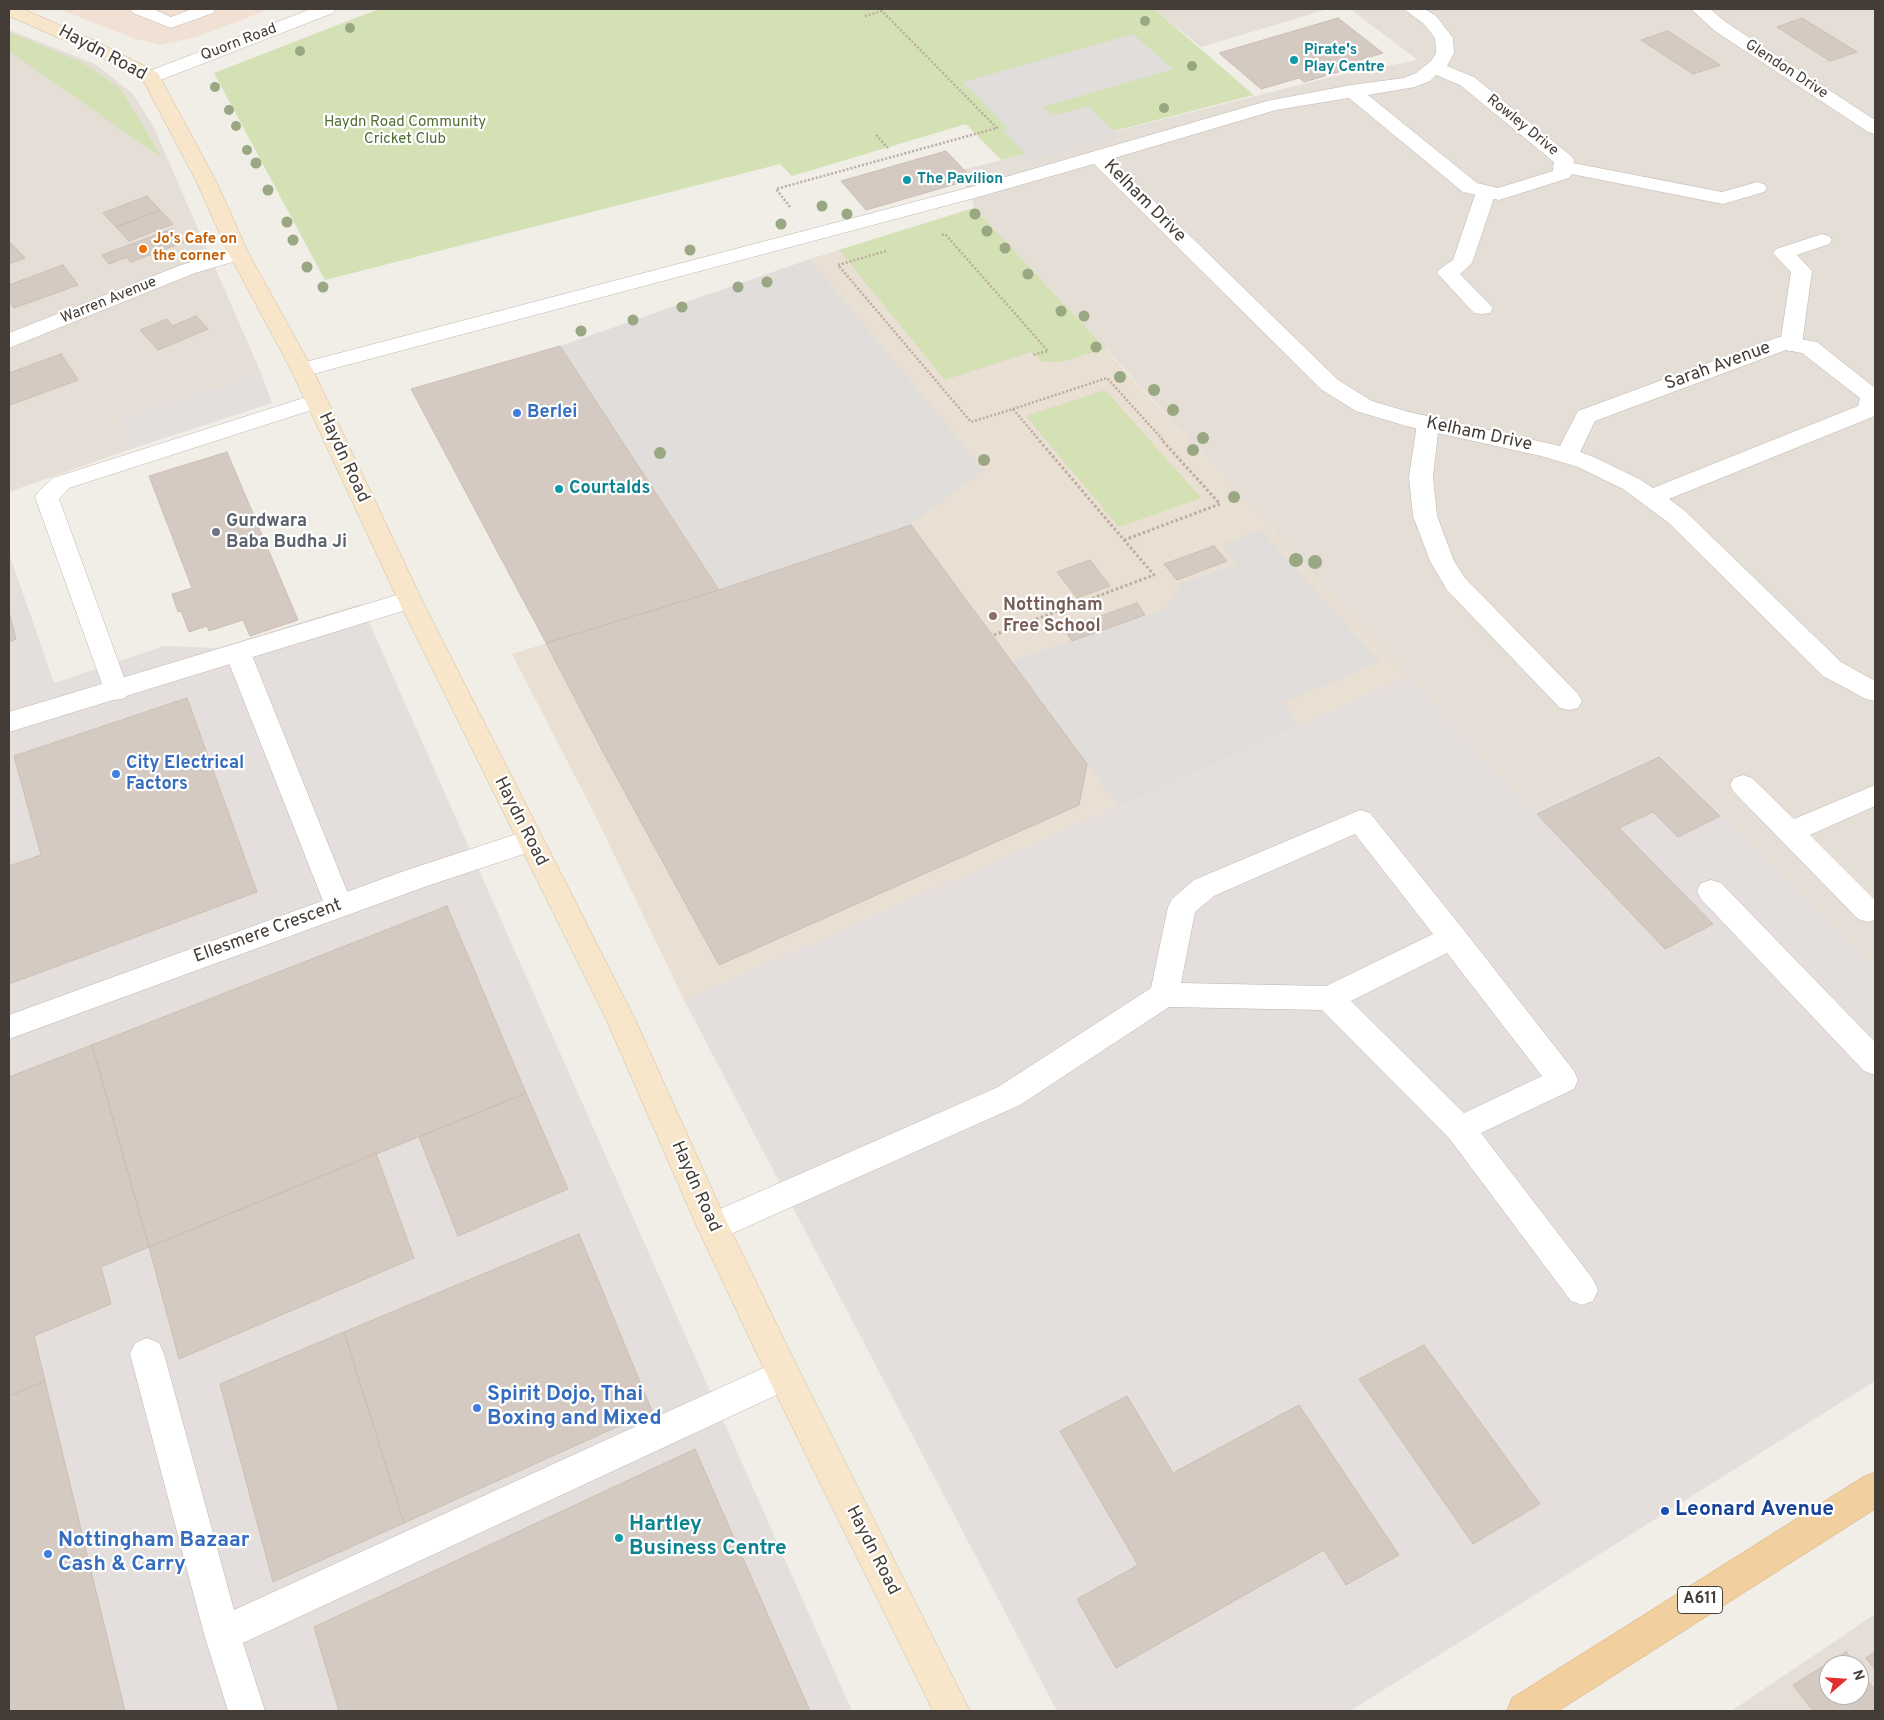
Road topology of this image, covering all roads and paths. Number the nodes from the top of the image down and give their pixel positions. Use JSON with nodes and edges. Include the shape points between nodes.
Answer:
{"nodes":[{"id":1,"x":9,"y":9,"type":"edge"},
{"id":2,"x":139,"y":9,"type":"edge"},
{"id":3,"x":207,"y":9,"type":"edge"},
{"id":4,"x":327,"y":9,"type":"edge"},
{"id":5,"x":1413,"y":9,"type":"edge"},
{"id":6,"x":1700,"y":9,"type":"edge"},
{"id":7,"x":881,"y":10,"type":"edge"},
{"id":8,"x":865,"y":16,"type":"dead end"},
{"id":9,"x":1434,"y":68,"type":"junction"},
{"id":10,"x":150,"y":77,"type":"junction"},
{"id":11,"x":1351,"y":91,"type":"junction"},
{"id":12,"x":1875,"y":128,"type":"edge"},
{"id":13,"x":876,"y":136,"type":"dead end"},
{"id":14,"x":888,"y":148,"type":"dead end"},
{"id":15,"x":1098,"y":157,"type":"junction"},
{"id":16,"x":1563,"y":167,"type":"junction"},
{"id":17,"x":794,"y":184,"type":"dead end"},
{"id":18,"x":1757,"y":188,"type":"dead end"},
{"id":19,"x":1486,"y":192,"type":"junction"},
{"id":20,"x":935,"y":237,"type":"dead end"},
{"id":21,"x":1822,"y":240,"type":"dead end"},
{"id":22,"x":888,"y":251,"type":"dead end"},
{"id":23,"x":239,"y":254,"type":"junction"},
{"id":24,"x":1482,"y":308,"type":"dead end"},
{"id":25,"x":9,"y":342,"type":"edge"},
{"id":26,"x":1791,"y":344,"type":"junction"},
{"id":27,"x":1033,"y":355,"type":"dead end"},
{"id":28,"x":302,"y":370,"type":"junction"},
{"id":29,"x":316,"y":401,"type":"junction"},
{"id":30,"x":1872,"y":404,"type":"edge"},
{"id":31,"x":1013,"y":409,"type":"junction"},
{"id":32,"x":1428,"y":424,"type":"junction"},
{"id":33,"x":1567,"y":456,"type":"junction"},
{"id":34,"x":1650,"y":498,"type":"junction"},
{"id":35,"x":1124,"y":540,"type":"junction"},
{"id":36,"x":410,"y":600,"type":"junction"},
{"id":37,"x":994,"y":635,"type":"dead end"},
{"id":38,"x":238,"y":653,"type":"junction"},
{"id":39,"x":116,"y":691,"type":"junction"},
{"id":40,"x":1875,"y":692,"type":"edge"},
{"id":41,"x":1569,"y":701,"type":"dead end"},
{"id":42,"x":9,"y":722,"type":"edge"},
{"id":43,"x":1743,"y":785,"type":"dead end"},
{"id":44,"x":1875,"y":795,"type":"edge"},
{"id":45,"x":1790,"y":832,"type":"junction"},
{"id":46,"x":529,"y":841,"type":"junction"},
{"id":47,"x":1712,"y":891,"type":"dead end"},
{"id":48,"x":339,"y":906,"type":"junction"},
{"id":49,"x":1868,"y":911,"type":"dead end"},
{"id":50,"x":1453,"y":937,"type":"junction"},
{"id":51,"x":1164,"y":995,"type":"junction"},
{"id":52,"x":1329,"y":998,"type":"junction"},
{"id":53,"x":9,"y":1027,"type":"edge"},
{"id":54,"x":1875,"y":1062,"type":"edge"},
{"id":55,"x":1460,"y":1130,"type":"junction"},
{"id":56,"x":713,"y":1227,"type":"junction"},
{"id":57,"x":1582,"y":1290,"type":"dead end"},
{"id":58,"x":147,"y":1354,"type":"dead end"},
{"id":59,"x":784,"y":1375,"type":"junction"},
{"id":60,"x":1875,"y":1489,"type":"edge"},
{"id":61,"x":222,"y":1634,"type":"junction"},
{"id":62,"x":246,"y":1711,"type":"edge"},
{"id":63,"x":952,"y":1711,"type":"edge"},
{"id":64,"x":1525,"y":1711,"type":"edge"}],
"edges":[{"from":1,"to":10,"type":"street","name":"Haydn Road","via":[[90,44]]},
{"from":2,"to":3,"type":"street","via":[[171,23]]},
{"from":4,"to":10,"type":"street","name":"Quorn Road"},
{"from":5,"to":9,"type":"street","via":[[1430,20],[1444,38],[1445,53]]},
{"from":6,"to":12,"type":"street","name":"Glendon Drive","via":[[1721,27]]},
{"from":7,"to":8,"type":"path"},
{"from":7,"to":17,"type":"path","via":[[996,128]]},
{"from":9,"to":11,"type":"street","via":[[1408,83]]},
{"from":9,"to":16,"type":"street","name":"Rowley Drive","via":[[1467,81],[1564,160]]},
{"from":10,"to":23,"type":"street","name":"Haydn Road","via":[[206,181]]},
{"from":11,"to":15,"type":"street","via":[[1274,105]]},
{"from":11,"to":19,"type":"street","name":"Rowley Drive","via":[[1470,188]]},
{"from":13,"to":14,"type":"path"},
{"from":15,"to":28,"type":"street"},
{"from":15,"to":32,"type":"street","name":"Kelham Drive","via":[[1330,385],[1364,406]]},
{"from":16,"to":18,"type":"street","via":[[1723,198]]},
{"from":16,"to":19,"type":"street","name":"Rowley Drive","via":[[1562,174],[1499,194]]},
{"from":19,"to":24,"type":"street","via":[[1462,263],[1447,273]]},
{"from":20,"to":27,"type":"path","via":[[944,234],[1048,351]]},
{"from":21,"to":26,"type":"street","via":[[1783,253],[1802,271]]},
{"from":22,"to":31,"type":"path","via":[[838,265],[971,422]]},
{"from":23,"to":25,"type":"street","name":"Warren Avenue","via":[[188,269]]},
{"from":23,"to":28,"type":"street","name":"Haydn Road"},
{"from":26,"to":30,"type":"street","name":"Sarah Avenue","via":[[1809,347],[1871,396]]},
{"from":26,"to":33,"type":"street","name":"Sarah Avenue","via":[[1784,343],[1586,416]]},
{"from":28,"to":29,"type":"street","name":"Haydn Road"},
{"from":29,"to":36,"type":"street","name":"Haydn Road"},
{"from":29,"to":39,"type":"street","via":[[61,483],[46,497]]},
{"from":30,"to":34,"type":"street","name":"Sarah Avenue","via":[[1869,410]]},
{"from":31,"to":35,"type":"path"},
{"from":31,"to":35,"type":"path","via":[[1107,378],[1220,504]]},
{"from":32,"to":33,"type":"street","name":"Kelham Drive","via":[[1545,448]]},
{"from":32,"to":41,"type":"street","via":[[1421,477],[1425,516],[1442,561],[1456,584]]},
{"from":33,"to":34,"type":"street","name":"Kelham Drive","via":[[1631,484]]},
{"from":34,"to":40,"type":"street","name":"Kelham Drive","via":[[1677,517],[1832,669]]},
{"from":35,"to":37,"type":"path","via":[[1154,575]]},
{"from":36,"to":38,"type":"street"},
{"from":36,"to":46,"type":"street","name":"Haydn Road"},
{"from":38,"to":39,"type":"street"},
{"from":38,"to":48,"type":"street"},
{"from":39,"to":42,"type":"street"},
{"from":43,"to":45,"type":"street"},
{"from":44,"to":45,"type":"street"},
{"from":45,"to":49,"type":"street"},
{"from":46,"to":48,"type":"street","name":"Ellesmere Crescent"},
{"from":46,"to":56,"type":"street","name":"Haydn Road","via":[[620,1019]]},
{"from":47,"to":54,"type":"street"},
{"from":48,"to":53,"type":"street","name":"Ellesmere Crescent"},
{"from":50,"to":51,"type":"street","via":[[1360,820],[1204,888],[1182,906]]},
{"from":50,"to":52,"type":"street"},
{"from":50,"to":55,"type":"street","via":[[1563,1080]]},
{"from":51,"to":52,"type":"street"},
{"from":51,"to":56,"type":"street","via":[[1009,1096]]},
{"from":52,"to":55,"type":"street"},
{"from":55,"to":57,"type":"street"},
{"from":56,"to":59,"type":"street","name":"Haydn Road"},
{"from":58,"to":61,"type":"street"},
{"from":59,"to":61,"type":"street"},
{"from":59,"to":63,"type":"street","name":"Haydn Road"},
{"from":60,"to":64,"type":"main road","number":"A611"},
{"from":61,"to":62,"type":"street"}]}
